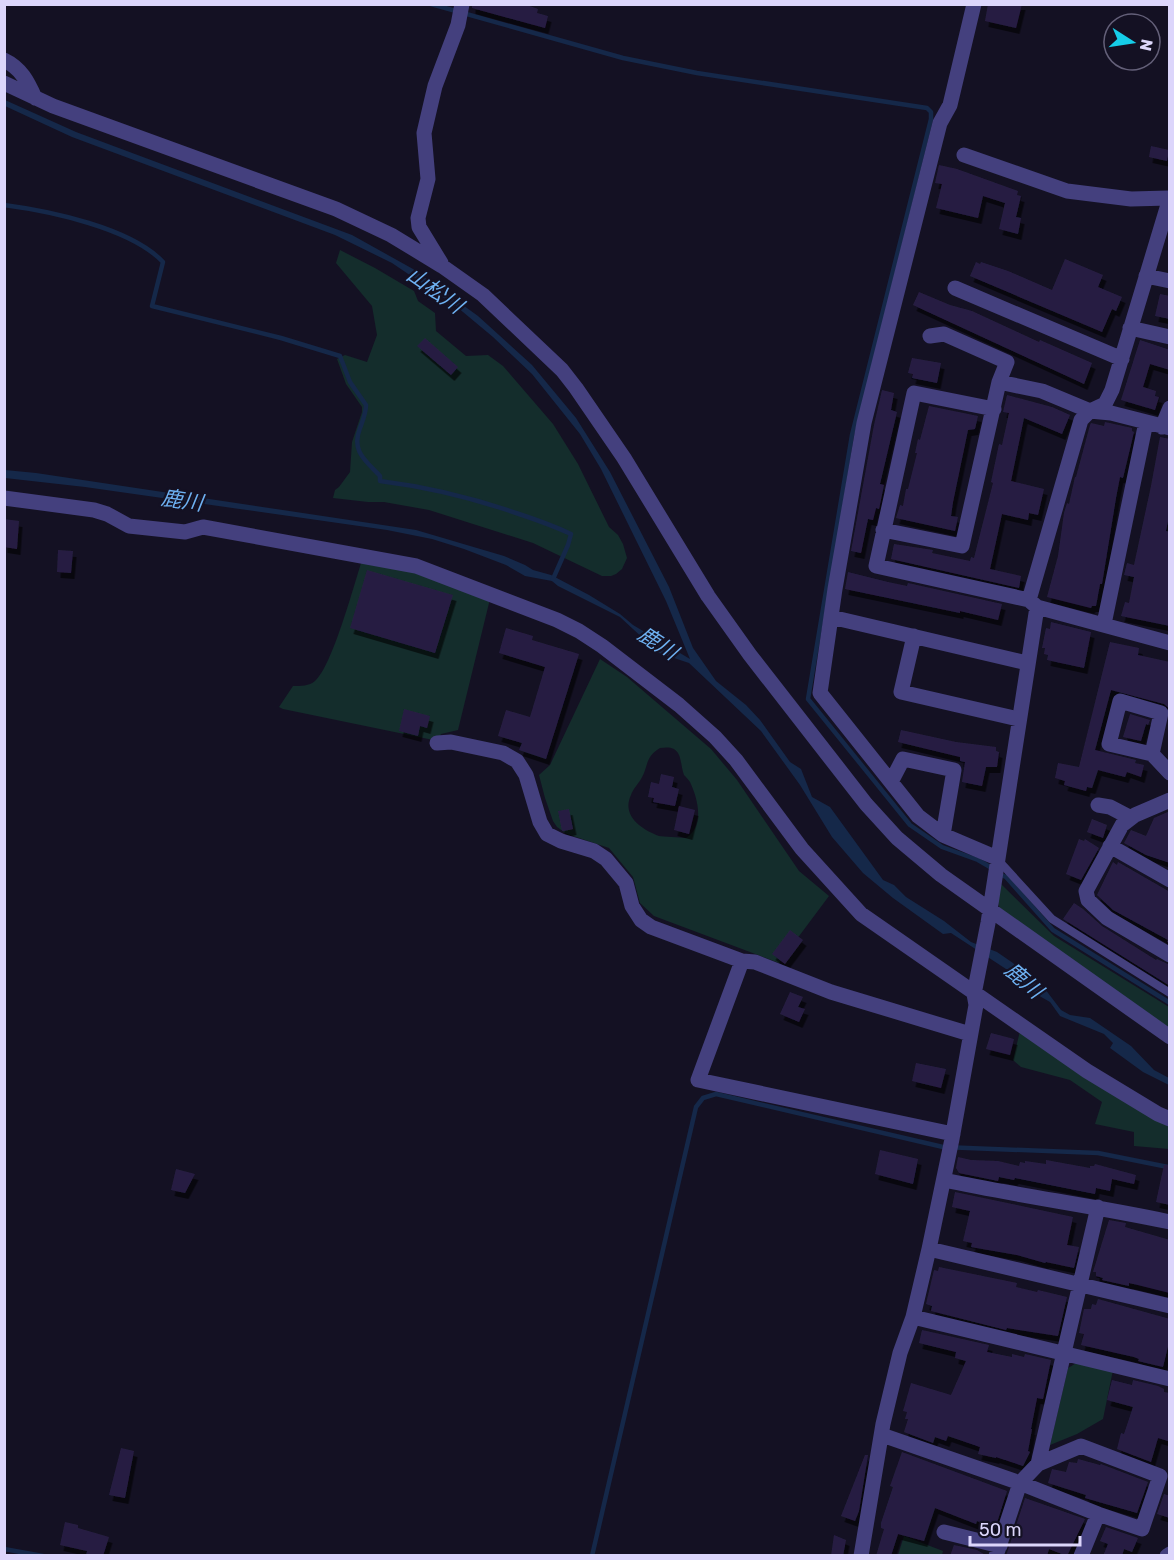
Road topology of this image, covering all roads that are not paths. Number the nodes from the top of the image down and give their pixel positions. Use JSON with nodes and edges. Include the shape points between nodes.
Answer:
{"nodes":[{"id":1,"x":974,"y":4,"type":"edge"},
{"id":2,"x":461,"y":10,"type":"edge"},
{"id":3,"x":4,"y":60,"type":"edge"},
{"id":4,"x":4,"y":82,"type":"edge"},
{"id":5,"x":35,"y":98,"type":"junction"},
{"id":6,"x":964,"y":155,"type":"dead end"},
{"id":7,"x":1169,"y":205,"type":"edge"},
{"id":8,"x":442,"y":266,"type":"junction"},
{"id":9,"x":1146,"y":276,"type":"junction"},
{"id":10,"x":1170,"y":281,"type":"edge"},
{"id":11,"x":955,"y":288,"type":"dead end"},
{"id":12,"x":1130,"y":328,"type":"junction"},
{"id":13,"x":930,"y":336,"type":"dead end"},
{"id":14,"x":1170,"y":337,"type":"edge"},
{"id":15,"x":1122,"y":359,"type":"junction"},
{"id":16,"x":999,"y":382,"type":"junction"},
{"id":17,"x":1170,"y":408,"type":"edge"},
{"id":18,"x":993,"y":410,"type":"junction"},
{"id":19,"x":1090,"y":411,"type":"junction"},
{"id":20,"x":1146,"y":422,"type":"junction"},
{"id":21,"x":1166,"y":428,"type":"edge"},
{"id":22,"x":4,"y":498,"type":"edge"},
{"id":23,"x":882,"y":530,"type":"junction"},
{"id":24,"x":1033,"y":604,"type":"junction"},
{"id":25,"x":831,"y":617,"type":"junction"},
{"id":26,"x":1104,"y":624,"type":"junction"},
{"id":27,"x":914,"y":636,"type":"junction"},
{"id":28,"x":1170,"y":643,"type":"edge"},
{"id":29,"x":1027,"y":663,"type":"junction"},
{"id":30,"x":1018,"y":719,"type":"junction"},
{"id":31,"x":437,"y":743,"type":"dead end"},
{"id":32,"x":1152,"y":754,"type":"dead end"},
{"id":33,"x":1170,"y":773,"type":"edge"},
{"id":34,"x":891,"y":782,"type":"junction"},
{"id":35,"x":1170,"y":800,"type":"edge"},
{"id":36,"x":1098,"y":805,"type":"dead end"},
{"id":37,"x":1131,"y":818,"type":"junction"},
{"id":38,"x":944,"y":835,"type":"junction"},
{"id":39,"x":1110,"y":846,"type":"junction"},
{"id":40,"x":997,"y":858,"type":"junction"},
{"id":41,"x":1170,"y":880,"type":"edge"},
{"id":42,"x":989,"y":915,"type":"junction"},
{"id":43,"x":1170,"y":955,"type":"edge"},
{"id":44,"x":742,"y":961,"type":"junction"},
{"id":45,"x":975,"y":988,"type":"junction"},
{"id":46,"x":1170,"y":993,"type":"edge"},
{"id":47,"x":970,"y":1034,"type":"junction"},
{"id":48,"x":1170,"y":1037,"type":"edge"},
{"id":49,"x":1170,"y":1119,"type":"edge"},
{"id":50,"x":951,"y":1142,"type":"junction"},
{"id":51,"x":944,"y":1180,"type":"junction"},
{"id":52,"x":1098,"y":1207,"type":"junction"},
{"id":53,"x":1170,"y":1222,"type":"edge"},
{"id":54,"x":929,"y":1249,"type":"junction"},
{"id":55,"x":1080,"y":1284,"type":"junction"},
{"id":56,"x":1170,"y":1305,"type":"edge"},
{"id":57,"x":913,"y":1317,"type":"junction"},
{"id":58,"x":1064,"y":1353,"type":"junction"},
{"id":59,"x":1170,"y":1379,"type":"edge"},
{"id":60,"x":882,"y":1435,"type":"junction"},
{"id":61,"x":1038,"y":1464,"type":"junction"},
{"id":62,"x":1020,"y":1483,"type":"junction"},
{"id":63,"x":1098,"y":1514,"type":"junction"},
{"id":64,"x":944,"y":1532,"type":"dead end"},
{"id":65,"x":998,"y":1551,"type":"edge"},
{"id":66,"x":861,"y":1556,"type":"edge"},
{"id":67,"x":1081,"y":1556,"type":"edge"}],
"edges":[{"from":1,"to":25,"type":"street","via":[[864,423]]},
{"from":2,"to":8,"type":"street","via":[[435,86],[424,133],[428,179],[418,227]]},
{"from":3,"to":5,"type":"street","via":[[28,81]]},
{"from":4,"to":5,"type":"street"},
{"from":5,"to":8,"type":"street","via":[[336,209],[391,235]]},
{"from":6,"to":7,"type":"street","via":[[1067,191]]},
{"from":7,"to":9,"type":"street"},
{"from":8,"to":42,"type":"street","via":[[483,295],[562,370],[629,467],[708,596],[866,804],[920,859]]},
{"from":9,"to":10,"type":"street"},
{"from":9,"to":12,"type":"street"},
{"from":11,"to":15,"type":"street"},
{"from":12,"to":14,"type":"street"},
{"from":12,"to":15,"type":"street"},
{"from":13,"to":16,"type":"street","via":[[944,334],[1007,362]]},
{"from":15,"to":19,"type":"street","via":[[1105,404]]},
{"from":16,"to":18,"type":"street"},
{"from":16,"to":19,"type":"street","via":[[1042,391]]},
{"from":17,"to":21,"type":"street"},
{"from":18,"to":23,"type":"street","via":[[962,546]]},
{"from":18,"to":23,"type":"street","via":[[914,393]]},
{"from":19,"to":20,"type":"street"},
{"from":19,"to":24,"type":"street","via":[[1081,420]]},
{"from":20,"to":21,"type":"street"},
{"from":20,"to":26,"type":"street"},
{"from":22,"to":45,"type":"street","via":[[94,510],[129,526],[185,532],[203,527],[404,563],[557,620],[602,646],[715,737],[802,849],[861,914]]},
{"from":23,"to":24,"type":"street","via":[[876,566]]},
{"from":24,"to":26,"type":"street"},
{"from":24,"to":29,"type":"street"},
{"from":25,"to":27,"type":"street"},
{"from":25,"to":34,"type":"street","via":[[820,693]]},
{"from":26,"to":28,"type":"street"},
{"from":27,"to":29,"type":"street"},
{"from":27,"to":30,"type":"street","via":[[901,692]]},
{"from":29,"to":30,"type":"street"},
{"from":30,"to":40,"type":"street"},
{"from":31,"to":44,"type":"street","via":[[451,742],[513,758],[526,774],[547,834],[606,859],[626,883],[632,906],[641,920]]},
{"from":32,"to":33,"type":"street"},
{"from":34,"to":38,"type":"street","via":[[918,816]]},
{"from":34,"to":38,"type":"street","via":[[903,759],[954,770]]},
{"from":35,"to":37,"type":"street"},
{"from":36,"to":37,"type":"street"},
{"from":37,"to":39,"type":"street"},
{"from":38,"to":40,"type":"street"},
{"from":39,"to":41,"type":"street"},
{"from":39,"to":43,"type":"street","via":[[1086,891],[1088,900],[1107,918]]},
{"from":40,"to":42,"type":"street"},
{"from":40,"to":46,"type":"lane","via":[[1052,919]]},
{"from":42,"to":45,"type":"street"},
{"from":42,"to":48,"type":"street"},
{"from":44,"to":47,"type":"street","via":[[755,962],[831,992]]},
{"from":44,"to":50,"type":"street","via":[[698,1080]]},
{"from":45,"to":47,"type":"street"},
{"from":45,"to":49,"type":"street","via":[[1087,1071]]},
{"from":47,"to":50,"type":"street"},
{"from":50,"to":51,"type":"street"},
{"from":51,"to":52,"type":"street"},
{"from":51,"to":54,"type":"street"},
{"from":52,"to":53,"type":"street"},
{"from":52,"to":55,"type":"street"},
{"from":54,"to":55,"type":"street"},
{"from":54,"to":57,"type":"street"},
{"from":55,"to":56,"type":"street"},
{"from":55,"to":58,"type":"street"},
{"from":57,"to":58,"type":"street"},
{"from":57,"to":60,"type":"street","via":[[900,1353]]},
{"from":58,"to":59,"type":"street"},
{"from":58,"to":61,"type":"street"},
{"from":60,"to":62,"type":"street"},
{"from":60,"to":66,"type":"street"},
{"from":61,"to":62,"type":"street"},
{"from":61,"to":63,"type":"street","via":[[1081,1446],[1160,1476],[1142,1529]]},
{"from":62,"to":63,"type":"street"},
{"from":62,"to":65,"type":"street"},
{"from":63,"to":67,"type":"street"},
{"from":64,"to":65,"type":"street"}]}
